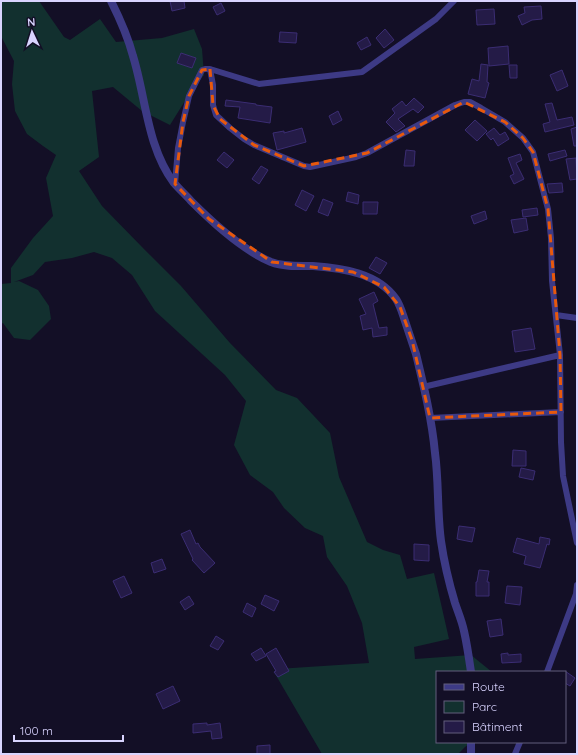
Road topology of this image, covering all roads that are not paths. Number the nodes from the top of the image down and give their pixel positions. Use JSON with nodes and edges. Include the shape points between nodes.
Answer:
{"nodes":[{"id":1,"x":111,"y":1,"type":"edge"},
{"id":2,"x":454,"y":1,"type":"edge"},
{"id":3,"x":210,"y":69,"type":"junction"},
{"id":4,"x":175,"y":184,"type":"junction"},
{"id":5,"x":556,"y":315,"type":"junction"},
{"id":6,"x":577,"y":318,"type":"edge"},
{"id":7,"x":560,"y":355,"type":"junction"},
{"id":8,"x":423,"y":386,"type":"junction"},
{"id":9,"x":561,"y":412,"type":"junction"},
{"id":10,"x":430,"y":418,"type":"junction"},
{"id":11,"x":577,"y":543,"type":"edge"},
{"id":12,"x":577,"y":585,"type":"edge"},
{"id":13,"x":471,"y":671,"type":"edge"},
{"id":14,"x":547,"y":671,"type":"edge"},
{"id":15,"x":471,"y":743,"type":"edge"},
{"id":16,"x":520,"y":743,"type":"edge"},
{"id":17,"x":471,"y":754,"type":"edge"},
{"id":18,"x":515,"y":754,"type":"edge"}],
"edges":[{"from":1,"to":4,"type":"street","via":[[133,56],[157,152]]},
{"from":2,"to":3,"type":"street","via":[[436,19],[362,72],[259,84]]},
{"from":3,"to":4,"type":"street","via":[[202,70],[189,96],[178,148]]},
{"from":3,"to":5,"type":"street","via":[[216,116],[254,145],[304,166],[310,167],[367,153],[464,102],[470,102],[505,122],[524,138],[533,152],[548,210]]},
{"from":4,"to":8,"type":"street","via":[[230,236],[272,262],[288,266],[315,266],[353,272],[373,278],[395,298],[400,307],[412,340]]},
{"from":5,"to":6,"type":"street"},
{"from":5,"to":7,"type":"street"},
{"from":7,"to":8,"type":"street"},
{"from":7,"to":9,"type":"street"},
{"from":8,"to":10,"type":"street"},
{"from":9,"to":10,"type":"street"},
{"from":9,"to":11,"type":"street","via":[[563,476]]},
{"from":10,"to":13,"type":"street","via":[[436,453],[441,542],[446,570],[464,630]]},
{"from":12,"to":14,"type":"street"},
{"from":15,"to":17,"type":"street"},
{"from":16,"to":18,"type":"street"}]}
